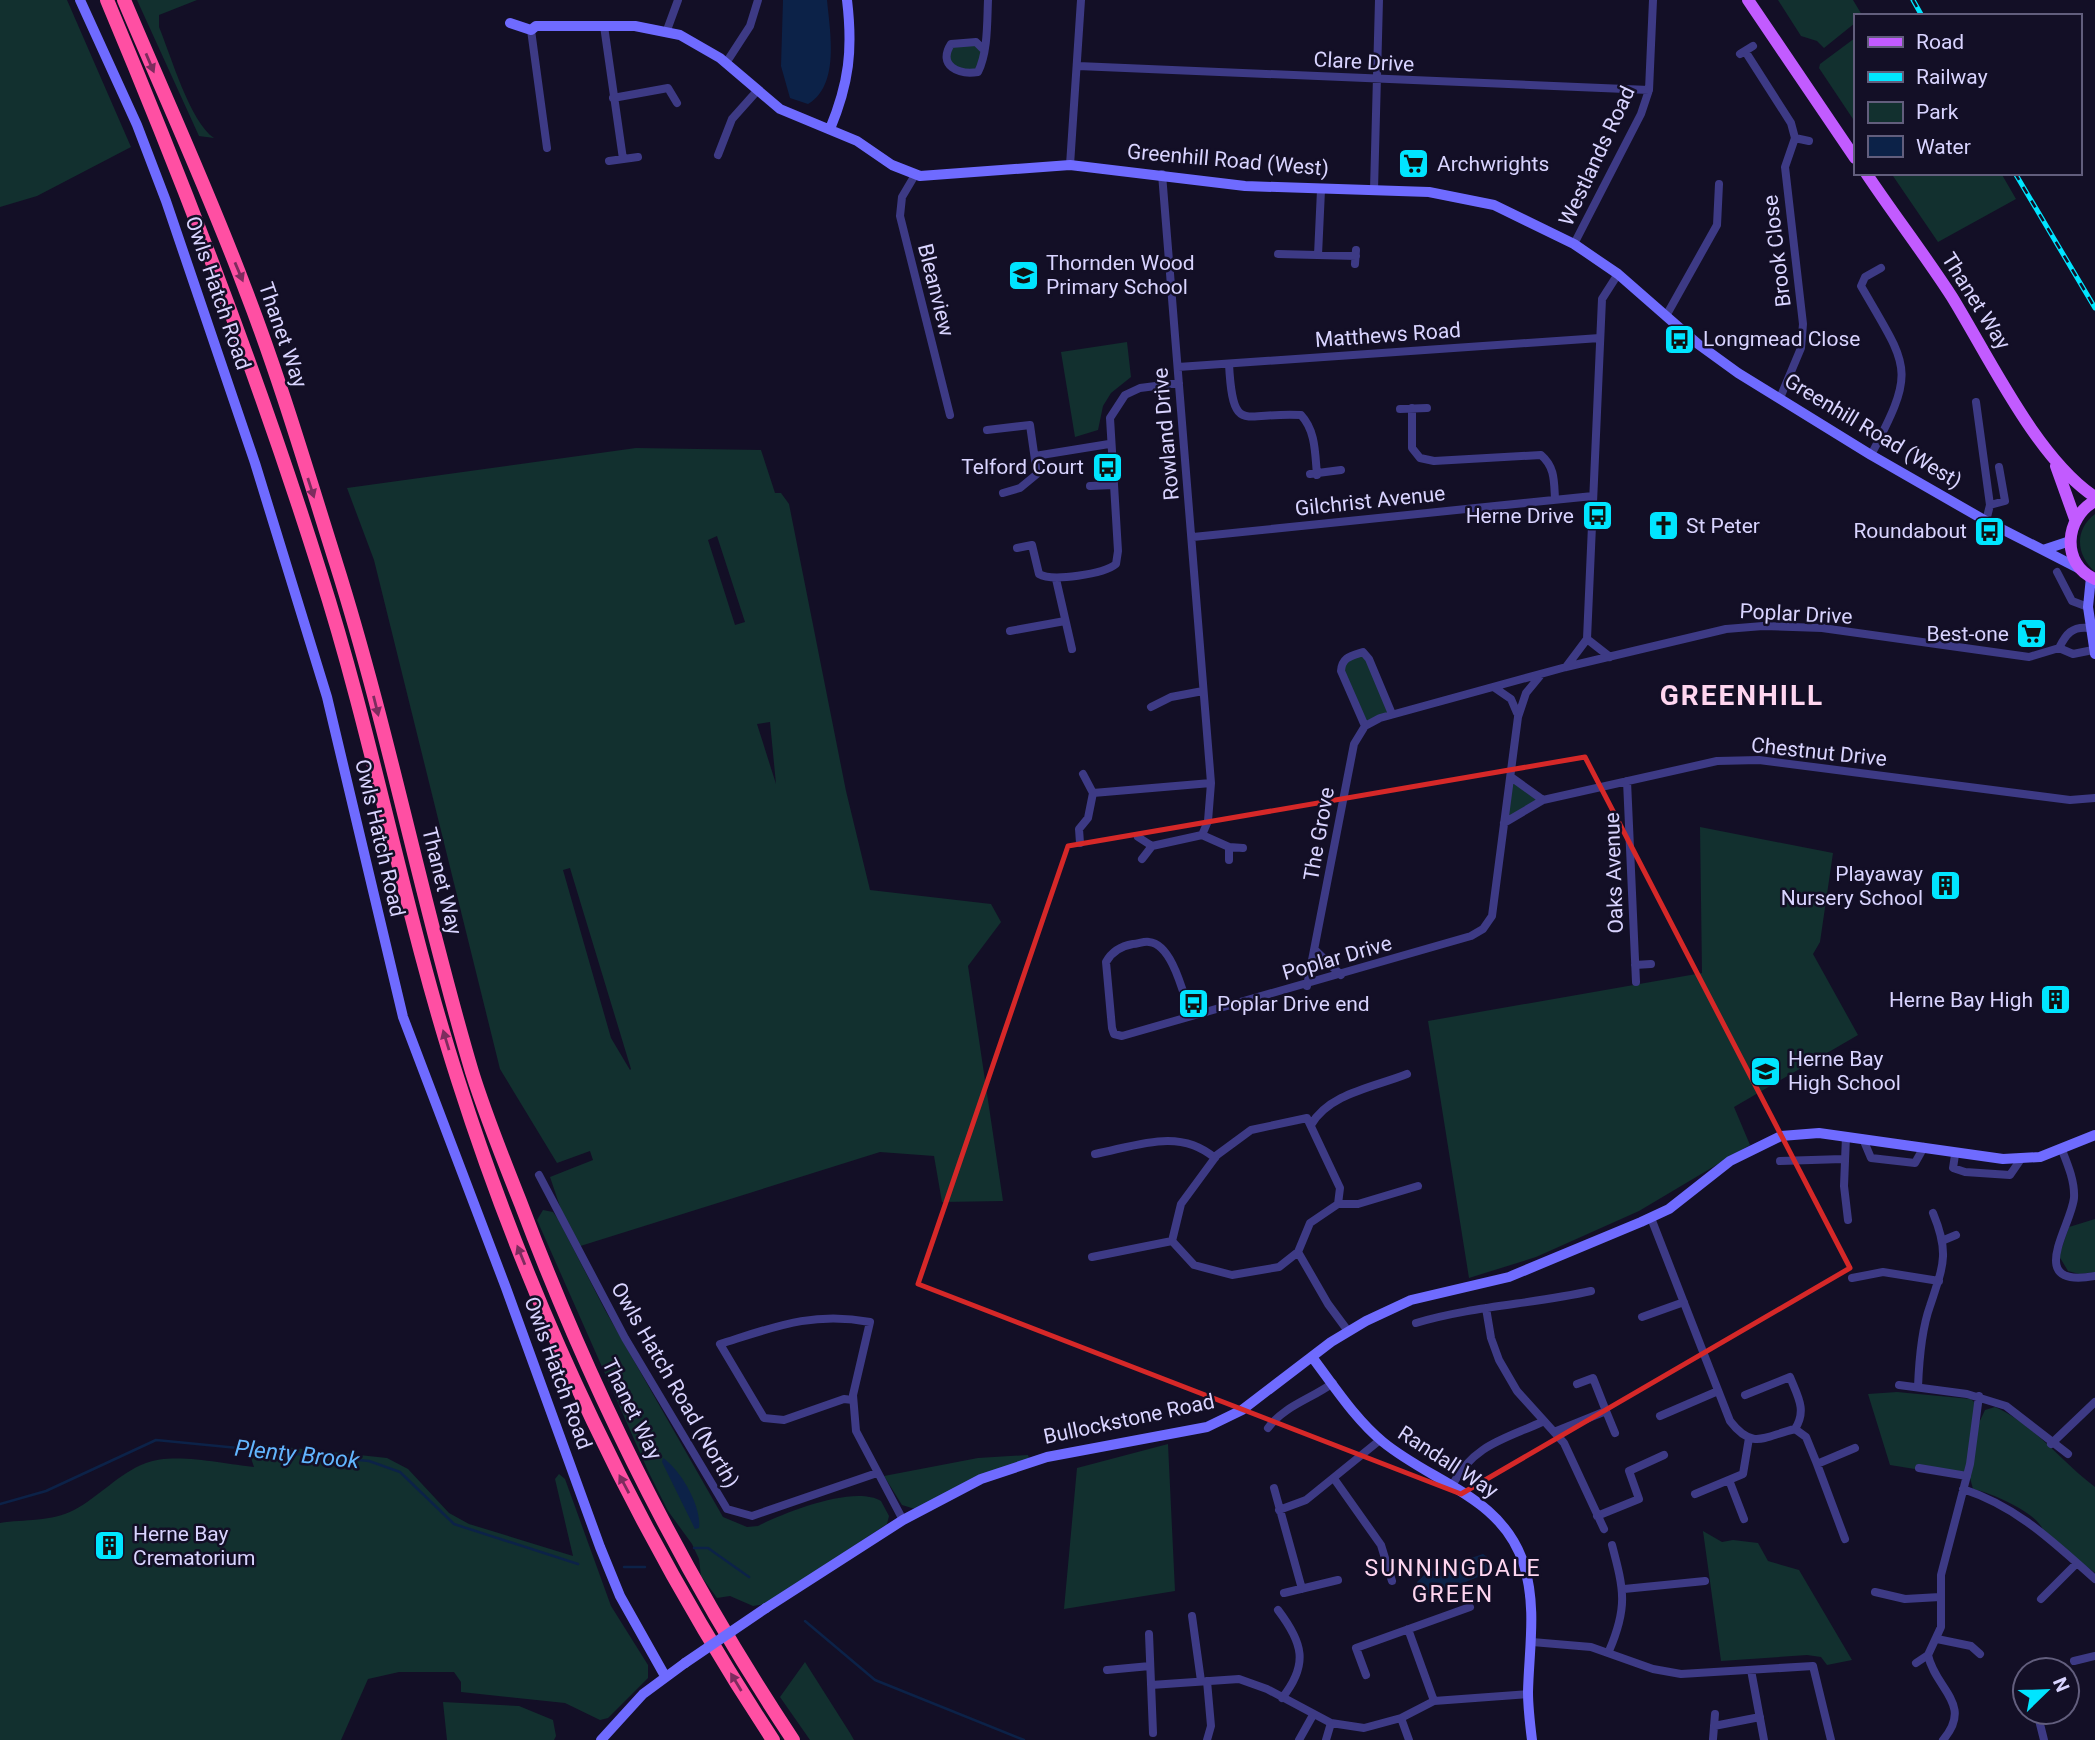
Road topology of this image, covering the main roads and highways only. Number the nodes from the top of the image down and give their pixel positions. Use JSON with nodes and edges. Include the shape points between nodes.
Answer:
{"nodes":[{"id":1,"x":107,"y":0,"type":"edge"},
{"id":2,"x":124,"y":0,"type":"edge"},
{"id":3,"x":1748,"y":0,"type":"edge"},
{"id":4,"x":1854,"y":157,"type":"edge"},
{"id":5,"x":1867,"y":175,"type":"edge"},
{"id":6,"x":2049,"y":453,"type":"junction"},
{"id":7,"x":2095,"y":499,"type":"edge"},
{"id":8,"x":2075,"y":519,"type":"junction"},
{"id":9,"x":2089,"y":575,"type":"edge"},
{"id":10,"x":773,"y":1740,"type":"edge"},
{"id":11,"x":793,"y":1740,"type":"edge"}],
"edges":[{"from":10,"to":1,"type":"highway","name":"Thanet Way","one_way":true,"via":[[689,1605],[616,1469],[561,1350],[489,1172],[421,953],[321,574],[223,286]]},
{"from":2,"to":11,"type":"highway","name":"Thanet Way","one_way":true,"via":[[249,299],[341,579],[474,1078],[534,1239],[576,1343],[632,1461],[704,1595]]},
{"from":3,"to":4,"type":"main road"},
{"from":5,"to":6,"type":"main road","name":"Thanet Way","via":[[1952,297]]},
{"from":6,"to":7,"type":"main road"},
{"from":6,"to":8,"type":"main road"},
{"from":7,"to":8,"type":"main road"},
{"from":8,"to":9,"type":"main road","via":[[2071,552]]}]}
